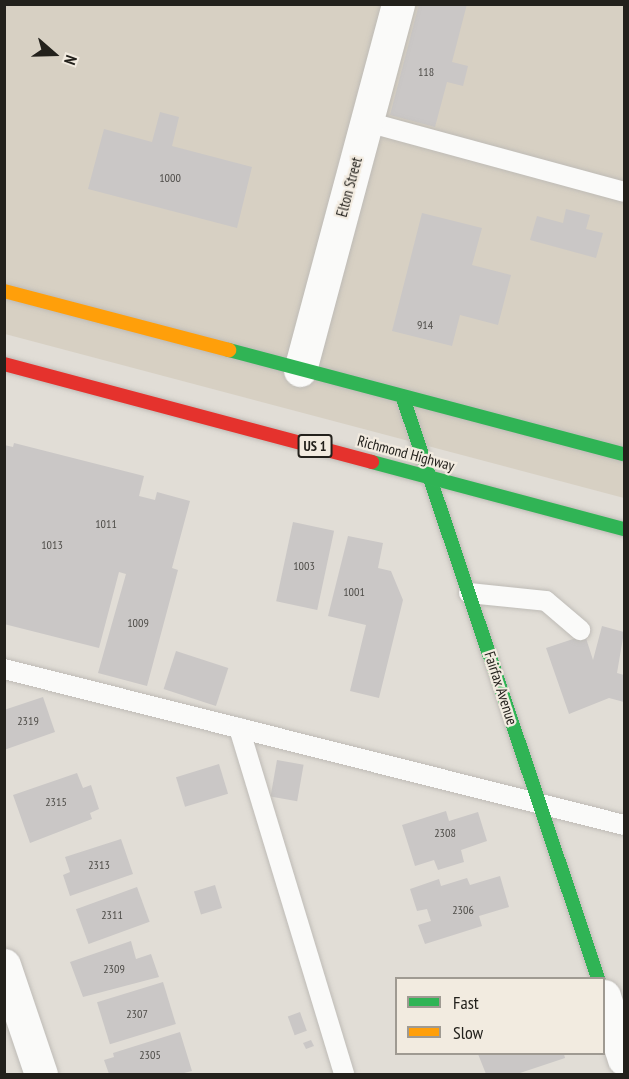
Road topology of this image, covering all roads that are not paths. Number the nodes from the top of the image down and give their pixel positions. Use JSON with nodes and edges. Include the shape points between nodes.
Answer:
{"nodes":[{"id":1,"x":398,"y":4,"type":"edge"},
{"id":2,"x":367,"y":122,"type":"junction"},
{"id":3,"x":624,"y":192,"type":"edge"},
{"id":4,"x":4,"y":291,"type":"edge"},
{"id":5,"x":4,"y":364,"type":"edge"},
{"id":6,"x":300,"y":370,"type":"junction"},
{"id":7,"x":403,"y":398,"type":"junction"},
{"id":8,"x":624,"y":454,"type":"edge"},
{"id":9,"x":430,"y":476,"type":"junction"},
{"id":10,"x":624,"y":529,"type":"edge"},
{"id":11,"x":470,"y":593,"type":"junction"},
{"id":12,"x":580,"y":630,"type":"dead end"},
{"id":13,"x":4,"y":669,"type":"edge"},
{"id":14,"x":239,"y":728,"type":"junction"},
{"id":15,"x":539,"y":802,"type":"junction"},
{"id":16,"x":624,"y":825,"type":"edge"},
{"id":17,"x":4,"y":965,"type":"edge"},
{"id":18,"x":598,"y":977,"type":"edge"},
{"id":19,"x":605,"y":1002,"type":"edge"},
{"id":20,"x":624,"y":1059,"type":"edge"},
{"id":21,"x":41,"y":1074,"type":"edge"},
{"id":22,"x":344,"y":1074,"type":"edge"}],
"edges":[{"from":1,"to":2,"type":"street","name":"Elton Street"},
{"from":2,"to":3,"type":"lane"},
{"from":2,"to":6,"type":"street","name":"Elton Street"},
{"from":4,"to":6,"type":"main road"},
{"from":5,"to":9,"type":"main road","name":"Richmond Highway","number":"US 1"},
{"from":6,"to":7,"type":"main road"},
{"from":7,"to":8,"type":"main road"},
{"from":7,"to":9,"type":"main road","name":"Fairfax Avenue"},
{"from":9,"to":10,"type":"main road","name":"Richmond Highway","number":"US 1"},
{"from":9,"to":11,"type":"main road","name":"Fairfax Avenue"},
{"from":11,"to":12,"type":"lane","via":[[546,601]]},
{"from":11,"to":15,"type":"main road","name":"Fairfax Avenue"},
{"from":13,"to":14,"type":"lane"},
{"from":14,"to":15,"type":"lane"},
{"from":14,"to":22,"type":"lane"},
{"from":15,"to":16,"type":"lane"},
{"from":15,"to":18,"type":"main road","name":"Fairfax Avenue"},
{"from":17,"to":21,"type":"street"},
{"from":19,"to":20,"type":"street"}]}
